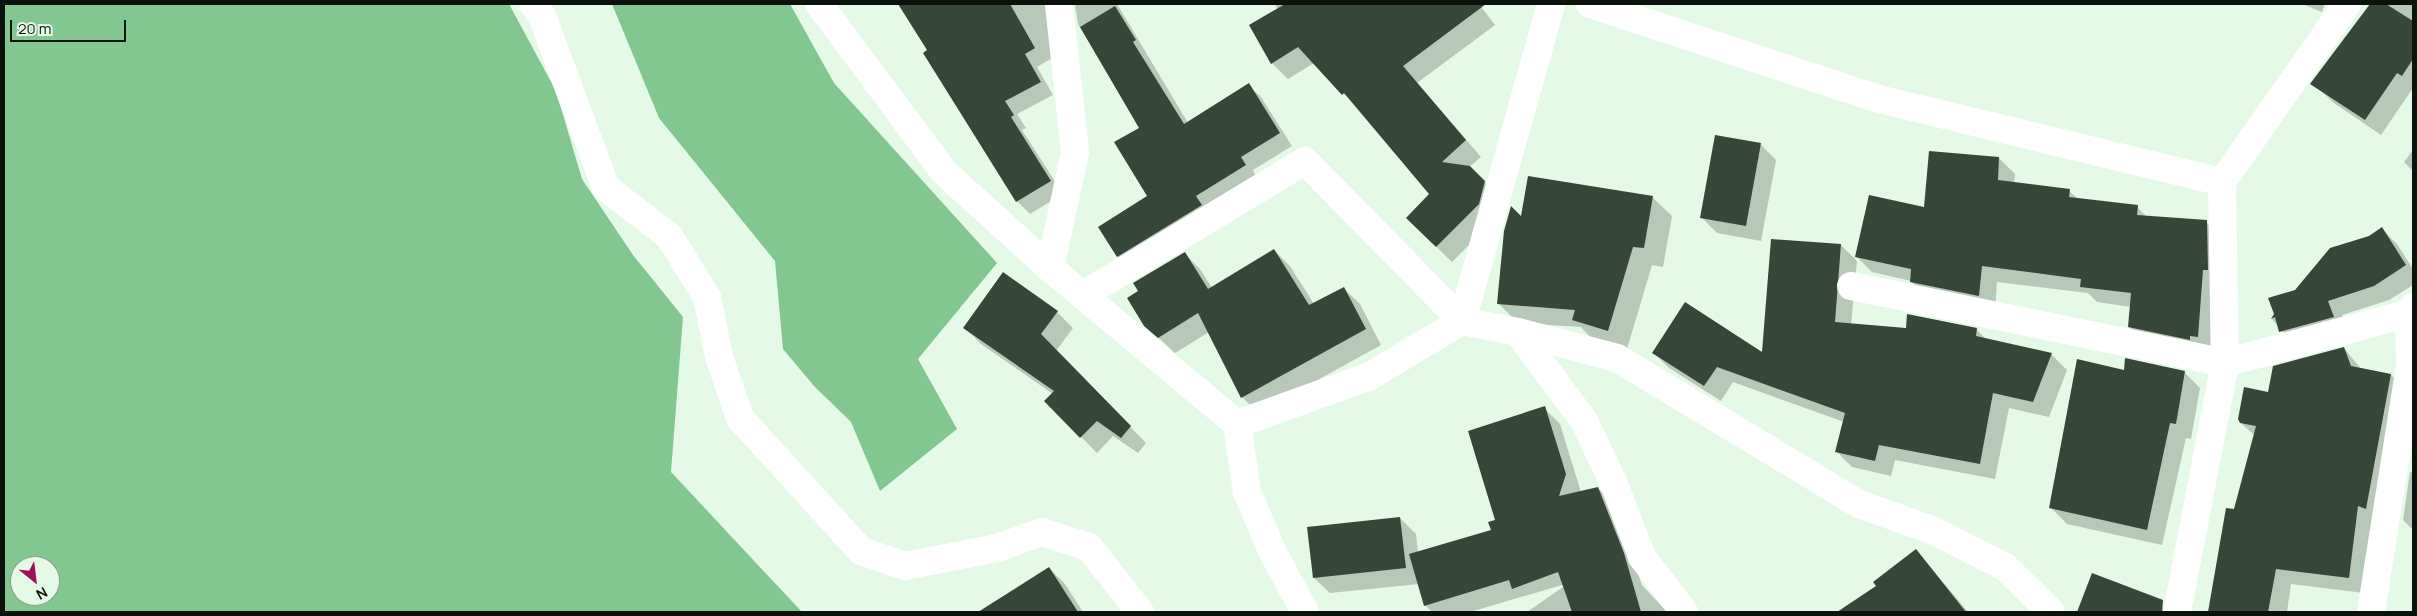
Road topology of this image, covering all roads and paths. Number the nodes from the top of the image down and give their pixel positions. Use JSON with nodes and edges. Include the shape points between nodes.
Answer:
{"nodes":[{"id":1,"x":533,"y":4,"type":"edge"},
{"id":2,"x":819,"y":4,"type":"edge"},
{"id":3,"x":1060,"y":4,"type":"edge"},
{"id":4,"x":1551,"y":4,"type":"edge"},
{"id":5,"x":1590,"y":4,"type":"edge"},
{"id":6,"x":2347,"y":4,"type":"edge"},
{"id":7,"x":2222,"y":182,"type":"junction"},
{"id":8,"x":1050,"y":268,"type":"junction"},
{"id":9,"x":1852,"y":286,"type":"dead end"},
{"id":10,"x":1085,"y":294,"type":"junction"},
{"id":11,"x":2411,"y":310,"type":"edge"},
{"id":12,"x":1462,"y":321,"type":"junction"},
{"id":13,"x":1518,"y":332,"type":"junction"},
{"id":14,"x":2225,"y":363,"type":"junction"},
{"id":15,"x":1237,"y":424,"type":"junction"},
{"id":16,"x":1140,"y":612,"type":"edge"},
{"id":17,"x":1305,"y":612,"type":"edge"},
{"id":18,"x":1684,"y":612,"type":"edge"},
{"id":19,"x":2050,"y":612,"type":"edge"},
{"id":20,"x":2177,"y":612,"type":"edge"},
{"id":21,"x":2371,"y":612,"type":"edge"}],
"edges":[{"from":1,"to":16,"type":"street","via":[[542,16],[606,188],[669,236],[707,297],[719,357],[740,418],[861,551],[905,566],[997,548],[1042,532],[1088,547]]},
{"from":2,"to":8,"type":"street","via":[[944,172]]},
{"from":3,"to":8,"type":"street","via":[[1075,152]]},
{"from":4,"to":12,"type":"street"},
{"from":5,"to":7,"type":"street","via":[[1879,99]]},
{"from":6,"to":7,"type":"street"},
{"from":7,"to":14,"type":"street"},
{"from":8,"to":10,"type":"street"},
{"from":9,"to":14,"type":"street"},
{"from":10,"to":12,"type":"street","via":[[1305,161]]},
{"from":10,"to":15,"type":"street"},
{"from":11,"to":14,"type":"street"},
{"from":11,"to":21,"type":"street","via":[[2410,367]]},
{"from":12,"to":13,"type":"street"},
{"from":12,"to":15,"type":"street","via":[[1370,376]]},
{"from":13,"to":18,"type":"street","via":[[1584,421],[1614,484],[1642,558]]},
{"from":13,"to":19,"type":"street","via":[[1617,358],[1859,504],[1932,530],[2005,567]]},
{"from":14,"to":20,"type":"street"},
{"from":15,"to":17,"type":"street","via":[[1247,492],[1273,553]]}]}
